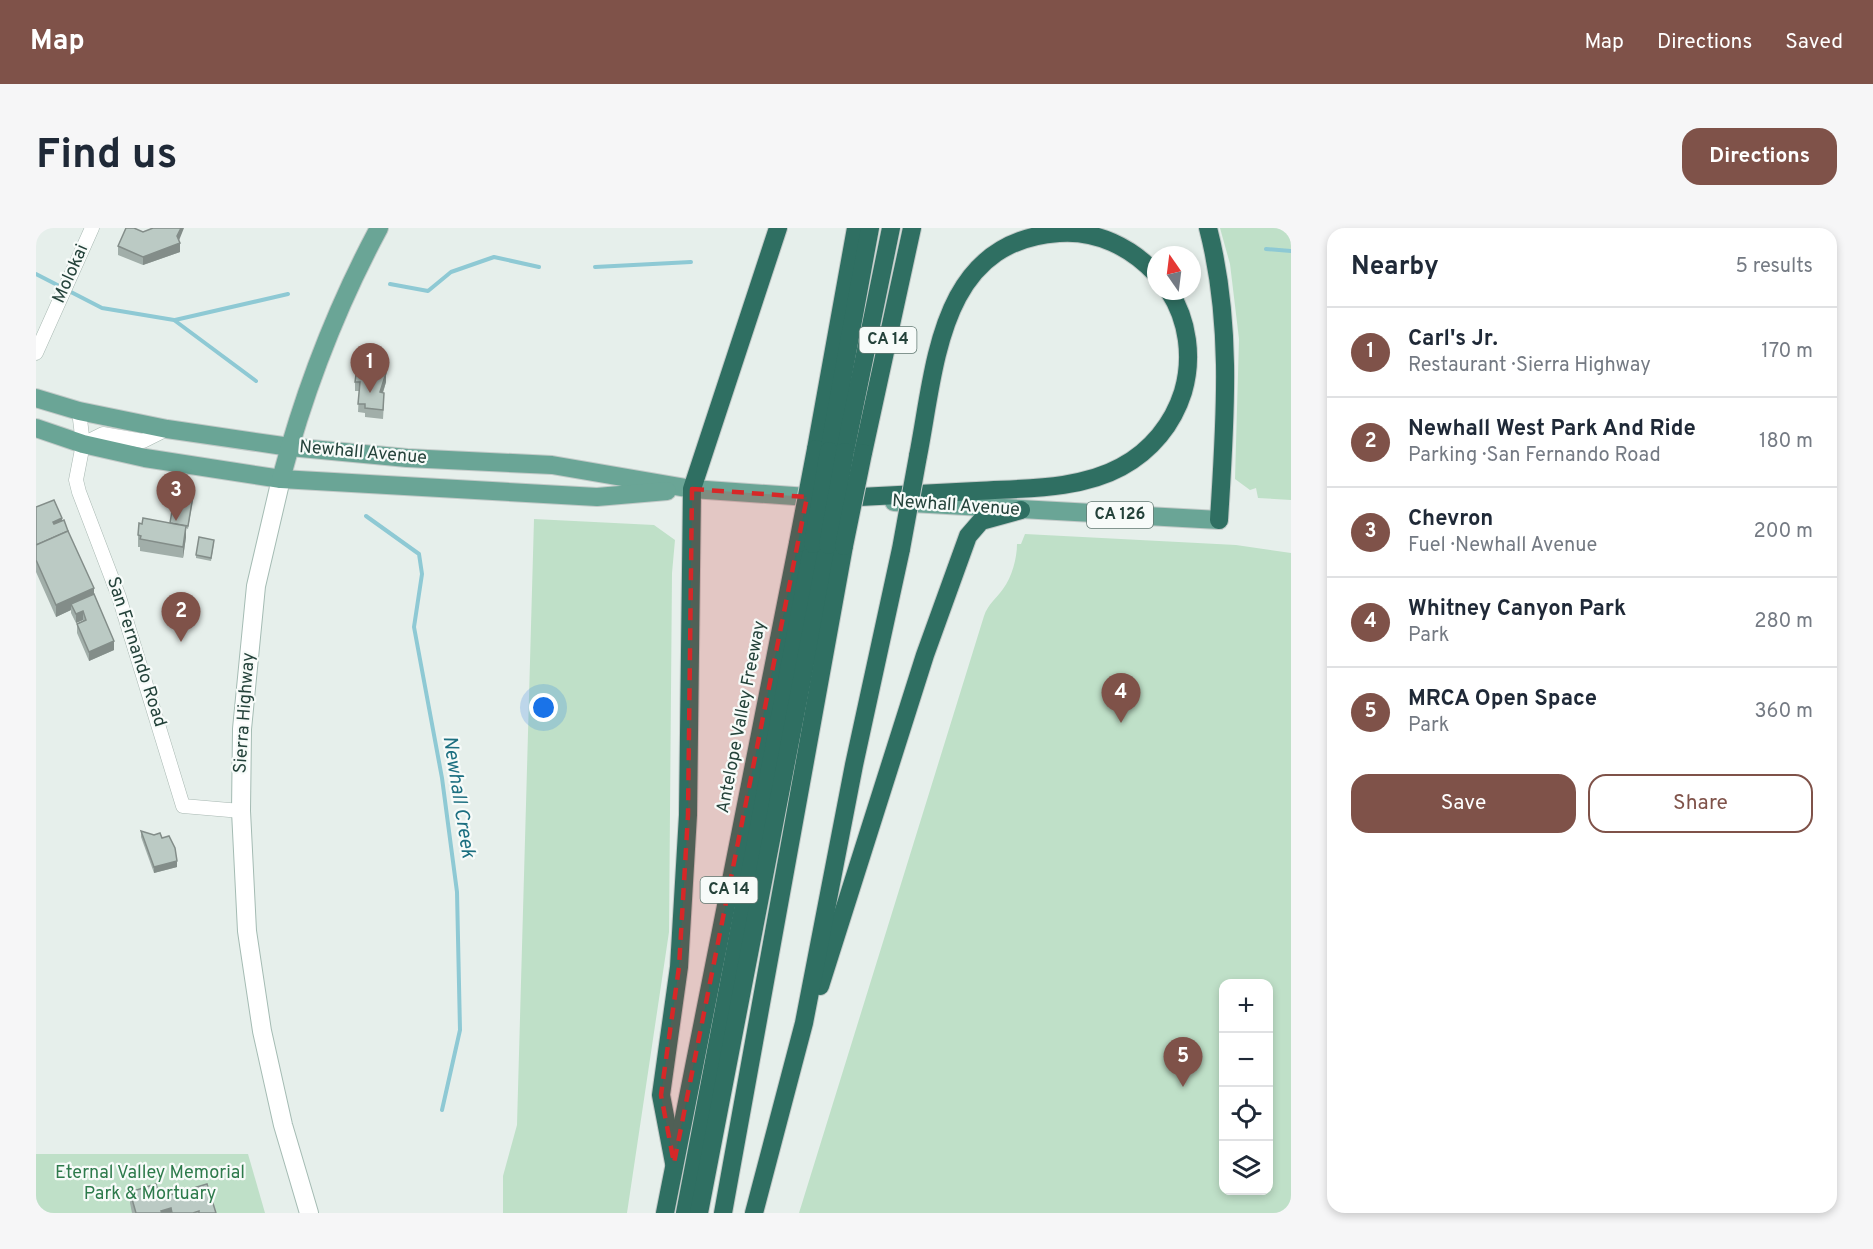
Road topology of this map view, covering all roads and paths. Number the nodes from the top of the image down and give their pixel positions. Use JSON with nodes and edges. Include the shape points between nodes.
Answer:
{"nodes":[{"id":1,"x":76,"y":228,"type":"edge"},
{"id":2,"x":379,"y":228,"type":"edge"},
{"id":3,"x":778,"y":228,"type":"edge"},
{"id":4,"x":856,"y":228,"type":"edge"},
{"id":5,"x":870,"y":228,"type":"edge"},
{"id":6,"x":891,"y":228,"type":"edge"},
{"id":7,"x":912,"y":228,"type":"edge"},
{"id":8,"x":1208,"y":228,"type":"edge"},
{"id":9,"x":91,"y":231,"type":"edge"},
{"id":10,"x":1147,"y":266,"type":"edge"},
{"id":11,"x":1173,"y":300,"type":"edge"},
{"id":12,"x":36,"y":353,"type":"edge"},
{"id":13,"x":36,"y":398,"type":"edge"},
{"id":14,"x":80,"y":411,"type":"junction"},
{"id":15,"x":36,"y":428,"type":"edge"},
{"id":16,"x":167,"y":429,"type":"junction"},
{"id":17,"x":83,"y":444,"type":"junction"},
{"id":18,"x":290,"y":447,"type":"junction"},
{"id":19,"x":838,"y":451,"type":"junction"},
{"id":20,"x":282,"y":479,"type":"junction"},
{"id":21,"x":692,"y":489,"type":"junction"},
{"id":22,"x":836,"y":499,"type":"junction"},
{"id":23,"x":1021,"y":510,"type":"junction"},
{"id":24,"x":1219,"y":520,"type":"joint"},
{"id":25,"x":820,"y":544,"type":"junction"},
{"id":26,"x":241,"y":811,"type":"junction"},
{"id":27,"x":804,"y":1023,"type":"junction"},
{"id":28,"x":674,"y":1163,"type":"junction"},
{"id":29,"x":309,"y":1213,"type":"edge"},
{"id":30,"x":665,"y":1213,"type":"edge"},
{"id":31,"x":685,"y":1213,"type":"edge"},
{"id":32,"x":699,"y":1213,"type":"edge"},
{"id":33,"x":723,"y":1213,"type":"edge"},
{"id":34,"x":754,"y":1213,"type":"edge"}],
"edges":[{"from":1,"to":9,"type":"street"},
{"from":2,"to":18,"type":"main road","name":"Sierra Highway","via":[[332,326]]},
{"from":3,"to":21,"type":"highway"},
{"from":4,"to":19,"type":"highway","name":"Antelope Valley Freeway","number":"CA 14"},
{"from":5,"to":19,"type":"highway"},
{"from":6,"to":19,"type":"highway"},
{"from":7,"to":19,"type":"highway","name":"Antelope Valley Freeway","number":"CA 14"},
{"from":8,"to":24,"type":"highway","via":[[1221,296],[1226,358]]},
{"from":9,"to":12,"type":"street","name":"Molokai"},
{"from":10,"to":27,"type":"highway","bridge":true,"via":[[1129,250],[1108,240],[1064,232],[1042,234],[1022,240],[984,261],[968,277],[947,316]]},
{"from":11,"to":22,"type":"highway","via":[[1187,340],[1188,361],[1179,405],[1155,441],[1120,468],[1050,486]]},
{"from":13,"to":14,"type":"main road","name":"Newhall Avenue"},
{"from":14,"to":16,"type":"main road","name":"Newhall Avenue"},
{"from":14,"to":17,"type":"street","name":"San Fernando Road"},
{"from":15,"to":17,"type":"main road","name":"Newhall Avenue"},
{"from":16,"to":17,"type":"street","via":[[143,441],[103,434]]},
{"from":16,"to":18,"type":"main road","name":"Newhall Avenue"},
{"from":17,"to":20,"type":"main road","name":"Newhall Avenue","via":[[155,460]]},
{"from":17,"to":26,"type":"street","name":"San Fernando Road","via":[[76,480],[79,492],[119,597],[183,806]]},
{"from":18,"to":20,"type":"main road","name":"Sierra Highway"},
{"from":18,"to":21,"type":"main road","name":"Newhall Avenue","via":[[407,459],[552,465]]},
{"from":19,"to":25,"type":"highway","name":"Antelope Valley Freeway","number":"CA 14","bridge":true},
{"from":19,"to":25,"type":"highway","name":"Antelope Valley Freeway","number":"CA 14","bridge":true},
{"from":20,"to":21,"type":"main road","name":"Newhall Avenue","via":[[597,497]]},
{"from":20,"to":26,"type":"main road","name":"Sierra Highway","via":[[256,586],[242,729]]},
{"from":21,"to":22,"type":"main road","name":"Newhall Avenue","number":"CA 126"},
{"from":21,"to":28,"type":"highway","via":[[688,815],[679,967],[661,1095]]},
{"from":22,"to":23,"type":"main road","name":"Newhall Avenue","number":"CA 126"},
{"from":23,"to":24,"type":"main road","name":"Newhall Avenue","number":"CA 126"},
{"from":23,"to":27,"type":"highway","via":[[981,521],[968,536],[925,655],[824,978]]},
{"from":25,"to":28,"type":"highway","name":"Antelope Valley Freeway","number":"CA 14"},
{"from":25,"to":31,"type":"highway"},
{"from":25,"to":32,"type":"highway"},
{"from":25,"to":33,"type":"highway","name":"Antelope Valley Freeway","number":"CA 14"},
{"from":26,"to":29,"type":"main road","name":"Sierra Highway","via":[[247,931],[261,1031]]},
{"from":27,"to":34,"type":"highway"},
{"from":28,"to":30,"type":"highway","name":"Antelope Valley Freeway","number":"CA 14"}]}
